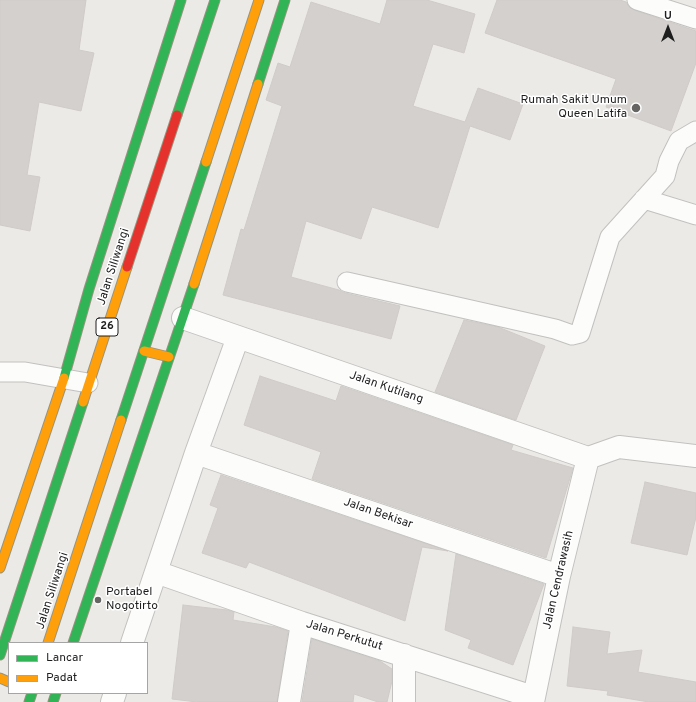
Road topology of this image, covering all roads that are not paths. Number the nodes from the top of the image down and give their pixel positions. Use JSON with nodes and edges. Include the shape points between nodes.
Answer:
{"nodes":[{"id":1,"x":180,"y":0,"type":"edge"},
{"id":2,"x":215,"y":0,"type":"edge"},
{"id":3,"x":259,"y":0,"type":"edge"},
{"id":4,"x":285,"y":0,"type":"edge"},
{"id":5,"x":637,"y":0,"type":"edge"},
{"id":6,"x":696,"y":18,"type":"edge"},
{"id":7,"x":696,"y":131,"type":"edge"},
{"id":8,"x":644,"y":199,"type":"junction"},
{"id":9,"x":696,"y":215,"type":"edge"},
{"id":10,"x":347,"y":282,"type":"dead end"},
{"id":11,"x":183,"y":318,"type":"junction"},
{"id":12,"x":238,"y":337,"type":"junction"},
{"id":13,"x":144,"y":351,"type":"junction"},
{"id":14,"x":169,"y":357,"type":"junction"},
{"id":15,"x":0,"y":372,"type":"edge"},
{"id":16,"x":64,"y":380,"type":"junction"},
{"id":17,"x":88,"y":383,"type":"junction"},
{"id":18,"x":196,"y":453,"type":"junction"},
{"id":19,"x":696,"y":456,"type":"edge"},
{"id":20,"x":588,"y":458,"type":"junction"},
{"id":21,"x":0,"y":568,"type":"edge"},
{"id":22,"x":156,"y":572,"type":"junction"},
{"id":23,"x":559,"y":576,"type":"junction"},
{"id":24,"x":302,"y":623,"type":"junction"},
{"id":25,"x":48,"y":642,"type":"edge"},
{"id":26,"x":73,"y":642,"type":"edge"},
{"id":27,"x":132,"y":642,"type":"edge"},
{"id":28,"x":0,"y":655,"type":"edge"},
{"id":29,"x":404,"y":655,"type":"junction"},
{"id":30,"x":533,"y":700,"type":"edge"},
{"id":31,"x":289,"y":702,"type":"edge"},
{"id":32,"x":404,"y":702,"type":"edge"}],
"edges":[{"from":1,"to":16,"type":"main road","via":[[89,289]]},
{"from":2,"to":17,"type":"main road","name":"Jalan Siliwangi","number":"26"},
{"from":3,"to":13,"type":"main road","name":"Jalan Siliwangi"},
{"from":4,"to":11,"type":"main road"},
{"from":5,"to":6,"type":"lane"},
{"from":7,"to":8,"type":"lane","via":[[679,141],[665,176]]},
{"from":8,"to":9,"type":"lane"},
{"from":8,"to":10,"type":"lane","via":[[610,237],[580,332],[572,335],[556,329]]},
{"from":11,"to":12,"type":"street","name":"Jalan Kutilang"},
{"from":11,"to":14,"type":"main road"},
{"from":12,"to":18,"type":"street"},
{"from":12,"to":20,"type":"street","name":"Jalan Kutilang"},
{"from":13,"to":14,"type":"main road"},
{"from":13,"to":25,"type":"main road","name":"Jalan Siliwangi"},
{"from":14,"to":26,"type":"main road"},
{"from":15,"to":16,"type":"lane","via":[[25,372]]},
{"from":16,"to":17,"type":"lane"},
{"from":16,"to":21,"type":"main road"},
{"from":17,"to":28,"type":"main road","name":"Jalan Siliwangi","number":"26"},
{"from":18,"to":22,"type":"street"},
{"from":18,"to":23,"type":"street","name":"Jalan Bekisar"},
{"from":19,"to":20,"type":"street","via":[[618,447]]},
{"from":20,"to":23,"type":"street","name":"Jalan Cendrawasih"},
{"from":22,"to":24,"type":"street","name":"Jalan Perkutut"},
{"from":22,"to":27,"type":"street"},
{"from":23,"to":30,"type":"street","name":"Jalan Cendrawasih"},
{"from":24,"to":29,"type":"street","name":"Jalan Perkutut"},
{"from":24,"to":31,"type":"street"},
{"from":29,"to":30,"type":"street","name":"Jalan Perkutut"},
{"from":29,"to":32,"type":"street"}]}
